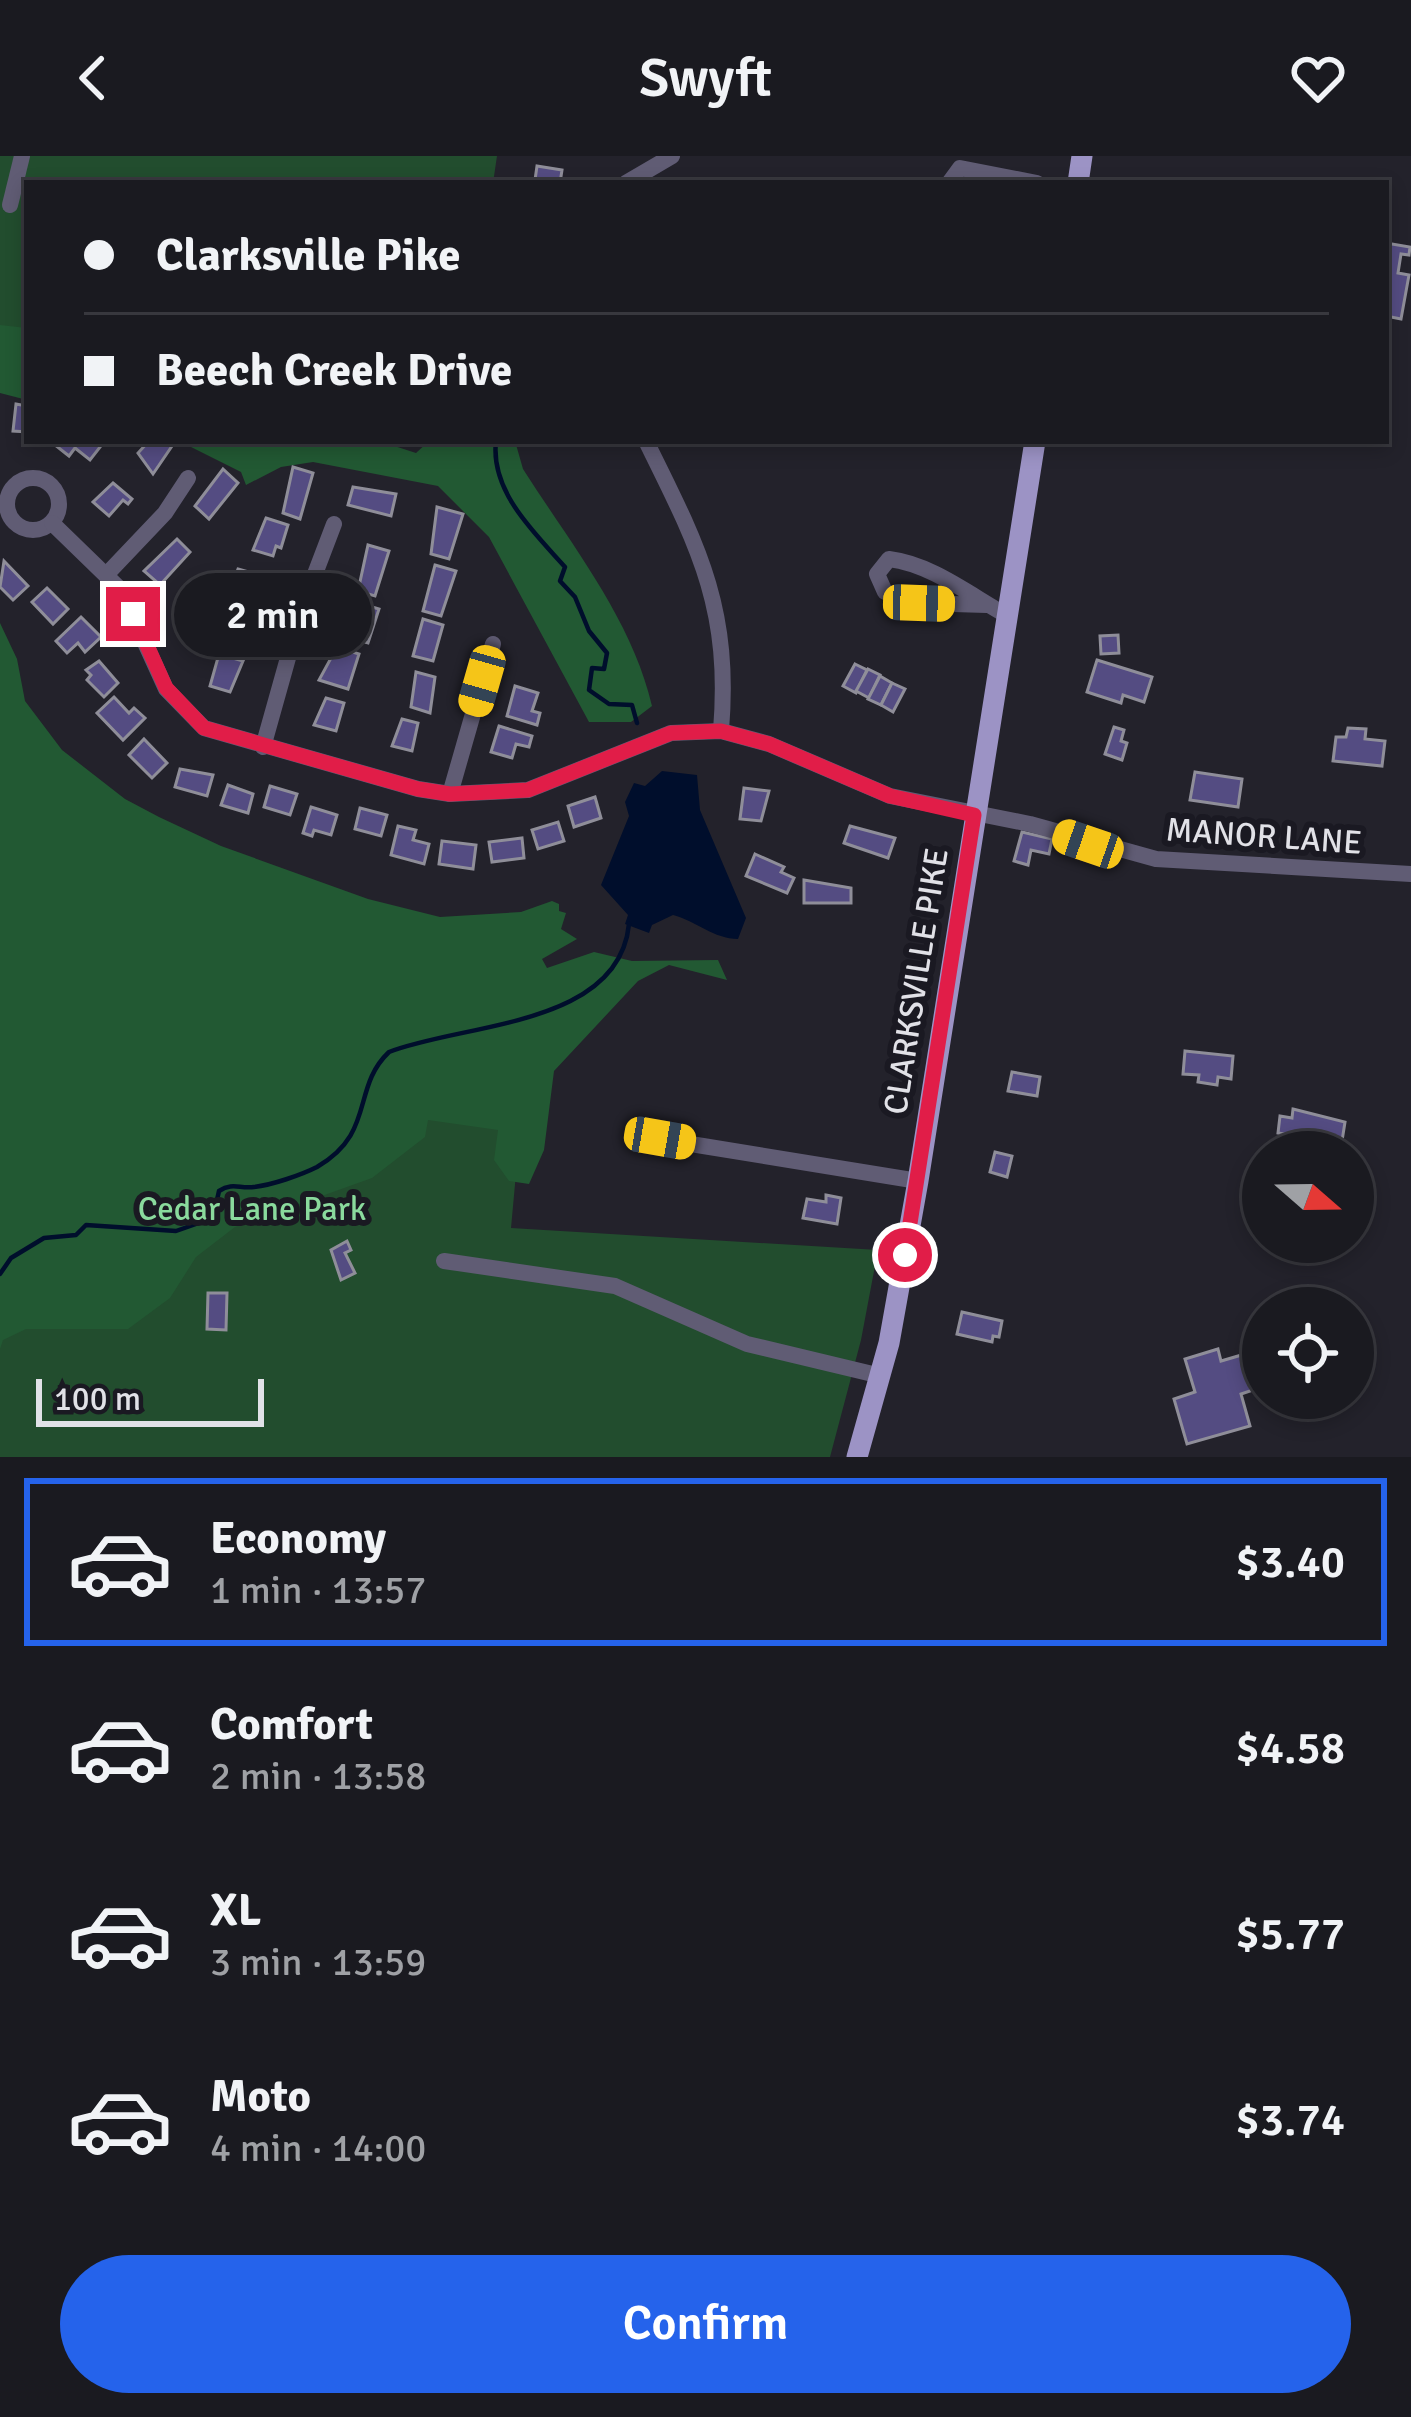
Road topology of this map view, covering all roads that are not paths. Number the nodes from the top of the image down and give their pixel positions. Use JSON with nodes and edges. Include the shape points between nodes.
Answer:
{"nodes":[{"id":1,"x":22,"y":156,"type":"edge"},
{"id":2,"x":672,"y":156,"type":"edge"},
{"id":3,"x":639,"y":164,"type":"edge"},
{"id":4,"x":951,"y":180,"type":"edge"},
{"id":5,"x":1020,"y":180,"type":"edge"},
{"id":6,"x":10,"y":205,"type":"dead end"},
{"id":7,"x":647,"y":444,"type":"edge"},
{"id":8,"x":1034,"y":444,"type":"edge"},
{"id":9,"x":188,"y":478,"type":"dead end"},
{"id":10,"x":4,"y":497,"type":"edge"},
{"id":11,"x":52,"y":523,"type":"junction"},
{"id":12,"x":334,"y":524,"type":"dead end"},
{"id":13,"x":107,"y":574,"type":"junction"},
{"id":14,"x":997,"y":610,"type":"junction"},
{"id":15,"x":493,"y":644,"type":"dead end"},
{"id":16,"x":721,"y":731,"type":"junction"},
{"id":17,"x":263,"y":747,"type":"junction"},
{"id":18,"x":450,"y":794,"type":"junction"},
{"id":19,"x":974,"y":815,"type":"junction"},
{"id":20,"x":1411,"y":874,"type":"edge"},
{"id":21,"x":660,"y":1138,"type":"dead end"},
{"id":22,"x":919,"y":1180,"type":"junction"},
{"id":23,"x":444,"y":1261,"type":"dead end"},
{"id":24,"x":881,"y":1376,"type":"junction"},
{"id":25,"x":857,"y":1457,"type":"edge"}],
"edges":[{"from":1,"to":6,"type":"street"},
{"from":2,"to":3,"type":"street"},
{"from":4,"to":5,"type":"street","via":[[960,169]]},
{"from":7,"to":16,"type":"street","via":[[712,590],[725,676]]},
{"from":8,"to":14,"type":"main road","name":"CLARKSVILLE PIKE"},
{"from":9,"to":13,"type":"street"},
{"from":10,"to":11,"type":"street","via":[[20,526]]},
{"from":10,"to":11,"type":"street","via":[[16,483],[42,478],[59,498]]},
{"from":11,"to":13,"type":"street"},
{"from":12,"to":17,"type":"street"},
{"from":13,"to":17,"type":"street","via":[[174,701],[204,728]]},
{"from":14,"to":14,"type":"street","via":[[902,561],[889,559],[877,574],[885,592],[919,603]]},
{"from":14,"to":19,"type":"main road","name":"CLARKSVILLE PIKE"},
{"from":15,"to":18,"type":"street"},
{"from":16,"to":18,"type":"street","via":[[671,733],[528,790]]},
{"from":16,"to":19,"type":"street","name":"MANOR LANE","via":[[890,796]]},
{"from":17,"to":18,"type":"street"},
{"from":19,"to":20,"type":"street","name":"MANOR LANE","via":[[1156,860]]},
{"from":19,"to":22,"type":"main road","name":"CLARKSVILLE PIKE"},
{"from":21,"to":22,"type":"street"},
{"from":22,"to":24,"type":"main road","name":"CLARKSVILLE PIKE"},
{"from":23,"to":24,"type":"street","via":[[615,1286],[747,1344]]},
{"from":24,"to":25,"type":"main road","name":"CLARKSVILLE PIKE"}]}
